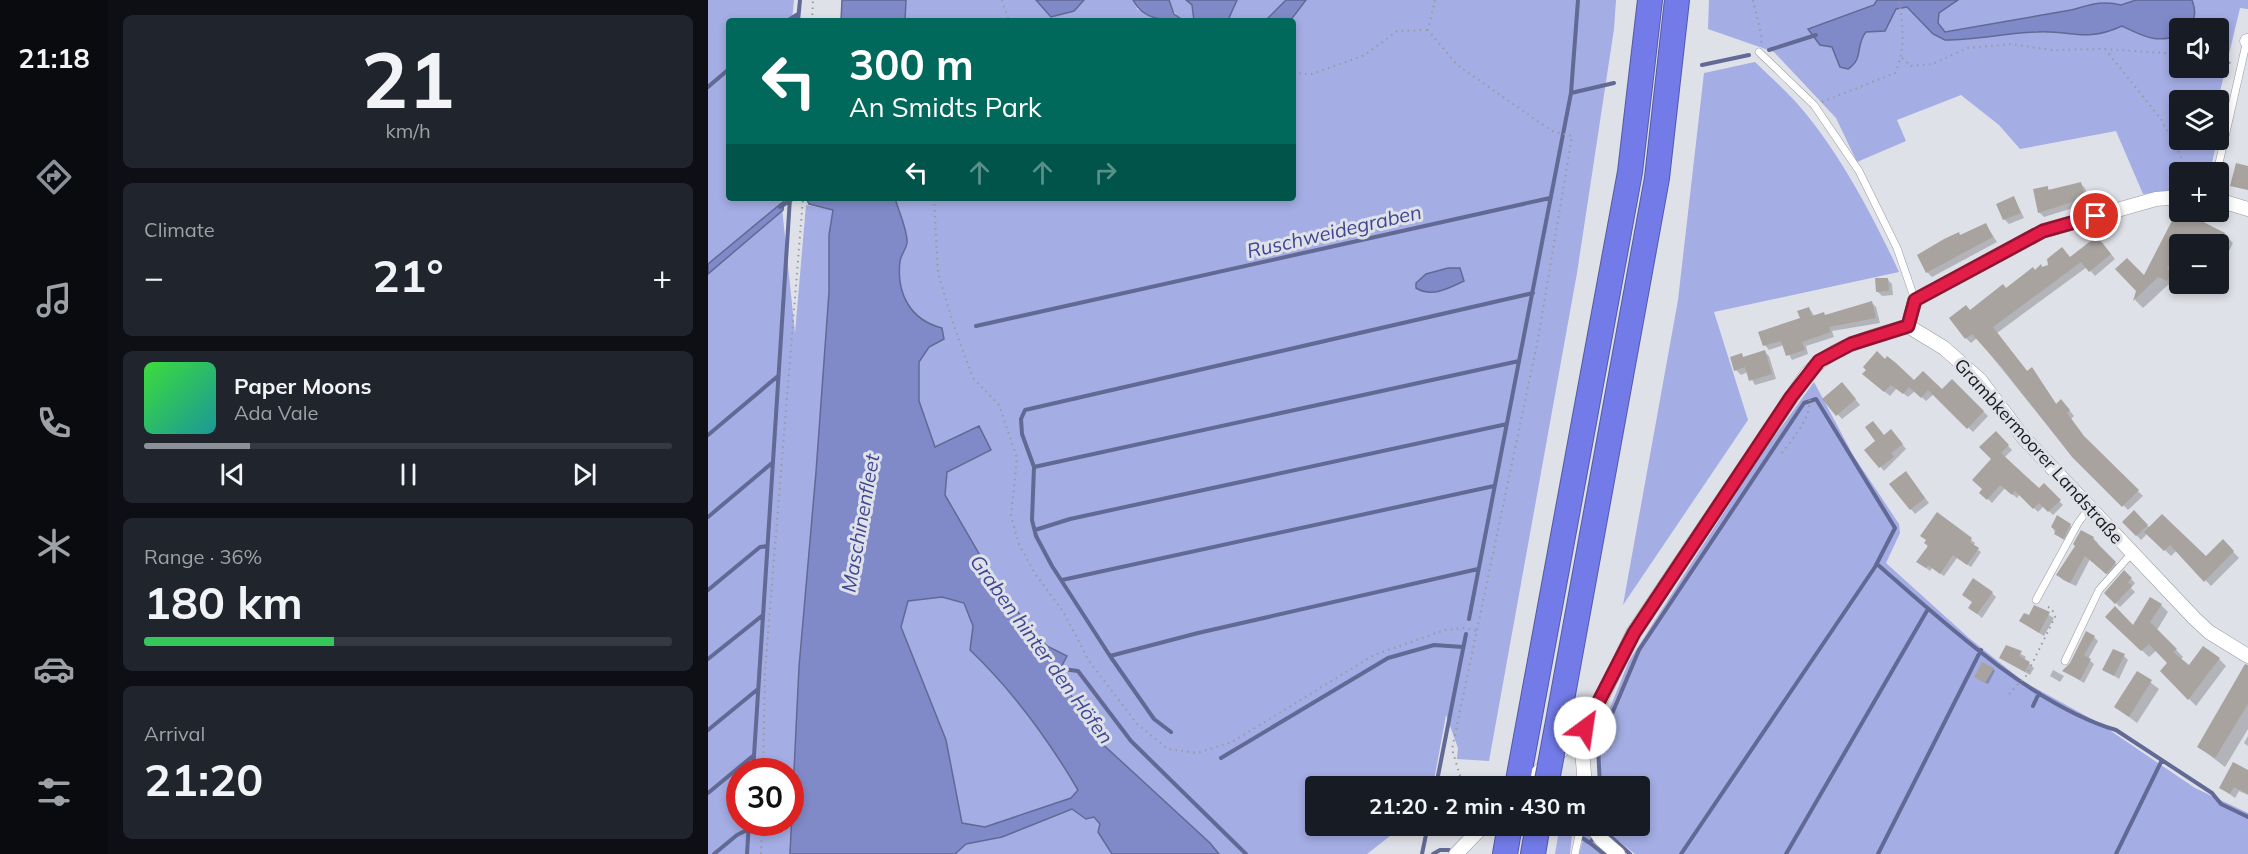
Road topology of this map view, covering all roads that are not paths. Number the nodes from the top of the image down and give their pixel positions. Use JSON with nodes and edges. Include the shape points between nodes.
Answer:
{"nodes":[{"id":1,"x":1650,"y":0,"type":"edge"},
{"id":2,"x":1677,"y":0,"type":"edge"},
{"id":3,"x":2248,"y":39,"type":"edge"},
{"id":4,"x":1759,"y":52,"type":"road end"},
{"id":5,"x":2219,"y":162,"type":"edge"},
{"id":6,"x":2169,"y":198,"type":"edge"},
{"id":7,"x":2229,"y":203,"type":"edge"},
{"id":8,"x":2248,"y":209,"type":"edge"},
{"id":9,"x":1915,"y":300,"type":"junction"},
{"id":10,"x":1908,"y":326,"type":"junction"},
{"id":11,"x":2090,"y":508,"type":"junction"},
{"id":12,"x":2132,"y":553,"type":"junction"},
{"id":13,"x":2036,"y":600,"type":"road end"},
{"id":14,"x":2248,"y":656,"type":"edge"},
{"id":15,"x":2065,"y":661,"type":"dead end"},
{"id":16,"x":1585,"y":728,"type":"junction"},
{"id":17,"x":1521,"y":776,"type":"edge"},
{"id":18,"x":1524,"y":776,"type":"edge"},
{"id":19,"x":1548,"y":776,"type":"edge"},
{"id":20,"x":1584,"y":776,"type":"edge"},
{"id":21,"x":1473,"y":836,"type":"edge"},
{"id":22,"x":1508,"y":836,"type":"edge"},
{"id":23,"x":1536,"y":836,"type":"edge"},
{"id":24,"x":1580,"y":836,"type":"edge"},
{"id":25,"x":1597,"y":836,"type":"edge"},
{"id":26,"x":1456,"y":854,"type":"edge"},
{"id":27,"x":1505,"y":854,"type":"edge"},
{"id":28,"x":1533,"y":854,"type":"edge"},
{"id":29,"x":1575,"y":854,"type":"edge"},
{"id":30,"x":1618,"y":854,"type":"edge"}],
"edges":[{"from":1,"to":17,"type":"highway","via":[[1630,172]]},
{"from":2,"to":19,"type":"highway","bridge":true,"via":[[1657,178]]},
{"from":3,"to":5,"type":"lane"},
{"from":4,"to":9,"type":"lane","via":[[1814,105],[1859,171],[1897,248]]},
{"from":6,"to":9,"type":"street","via":[[2043,231]]},
{"from":7,"to":8,"type":"street"},
{"from":9,"to":10,"type":"street"},
{"from":10,"to":11,"type":"street","name":"Grambkermoorer Landstraße","via":[[1944,348],[1980,380],[2023,437]]},
{"from":10,"to":16,"type":"street","via":[[1851,344],[1819,361],[1807,374],[1634,633]]},
{"from":11,"to":12,"type":"street","name":"Grambkermoorer Landstraße"},
{"from":11,"to":13,"type":"lane"},
{"from":12,"to":14,"type":"street","name":"Grambkermoorer Landstraße","via":[[2209,632]]},
{"from":12,"to":15,"type":"lane","via":[[2099,590]]},
{"from":16,"to":18,"type":"street"},
{"from":16,"to":20,"type":"street"},
{"from":21,"to":26,"type":"street"},
{"from":22,"to":27,"type":"highway"},
{"from":23,"to":28,"type":"highway"},
{"from":24,"to":29,"type":"lane"},
{"from":25,"to":30,"type":"street"}]}
